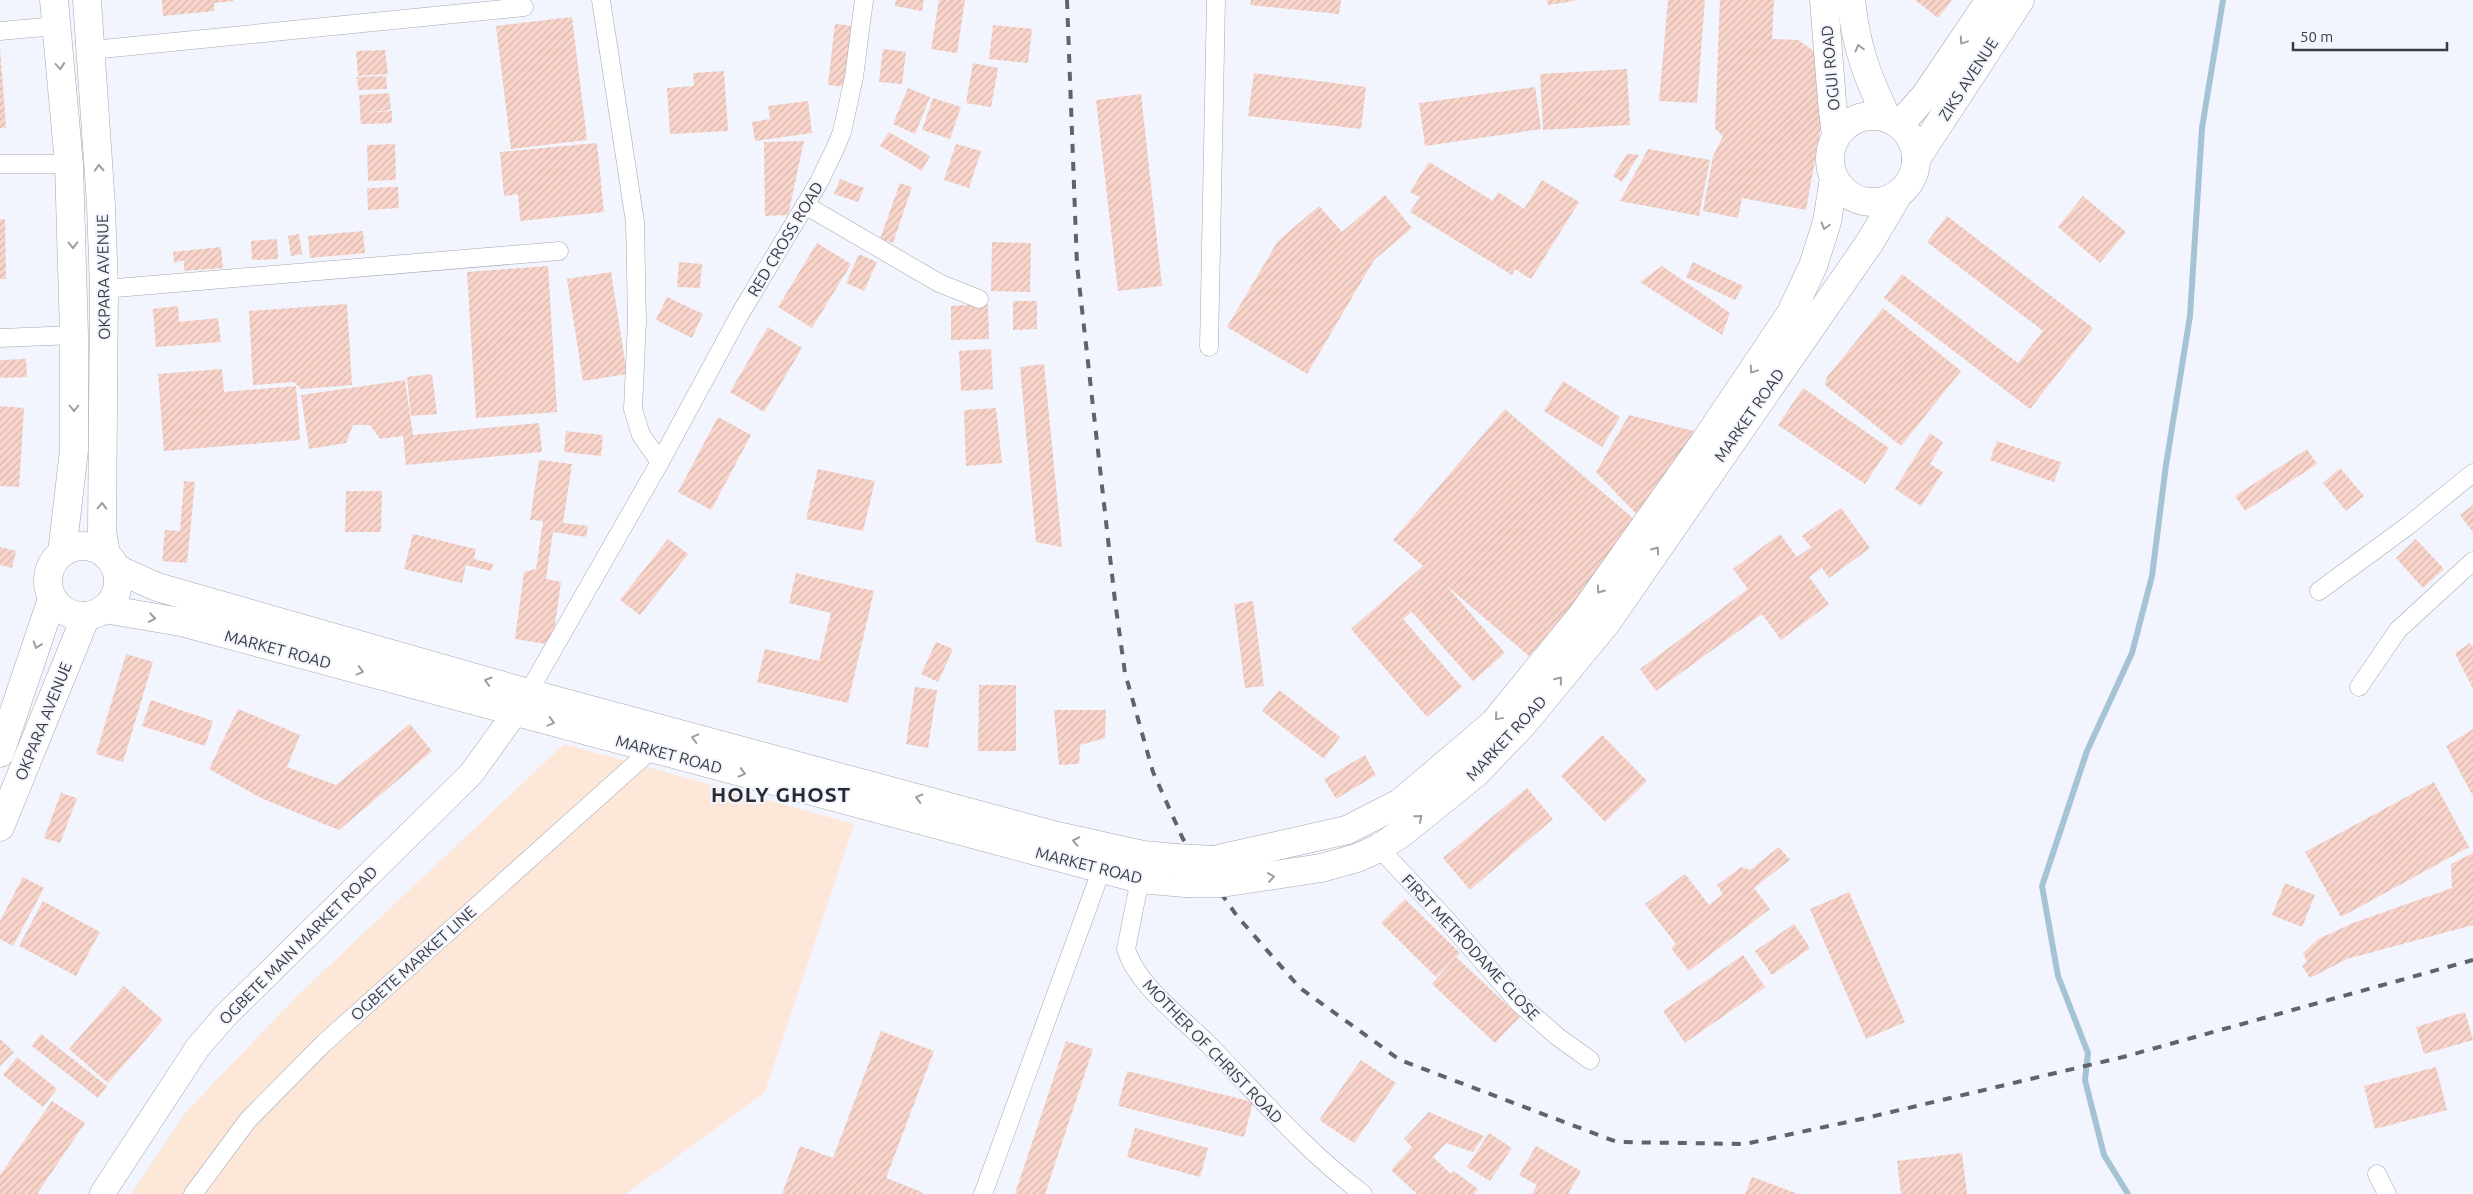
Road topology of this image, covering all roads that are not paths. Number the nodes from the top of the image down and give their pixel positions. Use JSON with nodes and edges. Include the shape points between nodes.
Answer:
{"nodes":[{"id":1,"x":88,"y":0,"type":"edge"},
{"id":2,"x":601,"y":0,"type":"edge"},
{"id":3,"x":864,"y":0,"type":"edge"},
{"id":4,"x":1216,"y":0,"type":"edge"},
{"id":5,"x":1824,"y":0,"type":"edge"},
{"id":6,"x":1851,"y":0,"type":"edge"},
{"id":7,"x":1990,"y":0,"type":"edge"},
{"id":8,"x":2020,"y":0,"type":"edge"},
{"id":9,"x":524,"y":7,"type":"dead end"},
{"id":10,"x":55,"y":13,"type":"edge"},
{"id":11,"x":0,"y":31,"type":"edge"},
{"id":12,"x":92,"y":50,"type":"junction"},
{"id":13,"x":1893,"y":121,"type":"junction"},
{"id":14,"x":1836,"y":136,"type":"junction"},
{"id":15,"x":1916,"y":159,"type":"junction"},
{"id":16,"x":0,"y":164,"type":"edge"},
{"id":17,"x":69,"y":164,"type":"junction"},
{"id":18,"x":1834,"y":178,"type":"junction"},
{"id":19,"x":1899,"y":193,"type":"junction"},
{"id":20,"x":71,"y":205,"type":"junction"},
{"id":21,"x":101,"y":205,"type":"junction"},
{"id":22,"x":805,"y":205,"type":"junction"},
{"id":23,"x":558,"y":251,"type":"dead end"},
{"id":24,"x":104,"y":289,"type":"junction"},
{"id":25,"x":979,"y":299,"type":"dead end"},
{"id":26,"x":74,"y":335,"type":"junction"},
{"id":27,"x":0,"y":338,"type":"edge"},
{"id":28,"x":1209,"y":347,"type":"dead end"},
{"id":29,"x":660,"y":462,"type":"junction"},
{"id":30,"x":2473,"y":473,"type":"edge"},
{"id":31,"x":62,"y":553,"type":"junction"},
{"id":32,"x":111,"y":561,"type":"junction"},
{"id":33,"x":2473,"y":561,"type":"edge"},
{"id":34,"x":2319,"y":591,"type":"dead end"},
{"id":35,"x":52,"y":599,"type":"junction"},
{"id":36,"x":95,"y":613,"type":"junction"},
{"id":37,"x":2359,"y":687,"type":"dead end"},
{"id":38,"x":522,"y":703,"type":"junction"},
{"id":39,"x":652,"y":749,"type":"junction"},
{"id":40,"x":0,"y":753,"type":"edge"},
{"id":41,"x":0,"y":827,"type":"edge"},
{"id":42,"x":1378,"y":848,"type":"junction"},
{"id":43,"x":1105,"y":858,"type":"junction"},
{"id":44,"x":1180,"y":871,"type":"junction"},
{"id":45,"x":1218,"y":872,"type":"junction"},
{"id":46,"x":1140,"y":879,"type":"junction"},
{"id":47,"x":1590,"y":1060,"type":"dead end"},
{"id":48,"x":2377,"y":1174,"type":"dead end"},
{"id":49,"x":102,"y":1194,"type":"edge"},
{"id":50,"x":193,"y":1194,"type":"edge"},
{"id":51,"x":984,"y":1194,"type":"edge"},
{"id":52,"x":1363,"y":1194,"type":"edge"},
{"id":53,"x":2387,"y":1194,"type":"edge"}],
"edges":[{"from":1,"to":12,"type":"main road","name":"OKPARA AVENUE"},
{"from":2,"to":29,"type":"street","via":[[636,222],[637,321],[633,410],[641,436]]},
{"from":3,"to":22,"type":"street","name":"RED CROSS ROAD","via":[[854,77],[842,132]]},
{"from":4,"to":28,"type":"street"},
{"from":5,"to":14,"type":"main road","name":"OGUI ROAD"},
{"from":13,"to":6,"type":"main road","name":"OGUI ROAD","one_way":true,"via":[[1866,73],[1854,30]]},
{"from":7,"to":13,"type":"main road","name":"ZIKS AVENUE","one_way":true,"via":[[1925,96]]},
{"from":8,"to":15,"type":"main road","name":"ZIKS AVENUE"},
{"from":9,"to":12,"type":"street"},
{"from":10,"to":11,"type":"street"},
{"from":10,"to":17,"type":"main road","name":"OKPARA AVENUE","one_way":true},
{"from":21,"to":12,"type":"main road","name":"OKPARA AVENUE","one_way":true},
{"from":13,"to":14,"type":"main road","via":[[1873,116],[1859,118]]},
{"from":13,"to":15,"type":"main road","via":[[1908,134]]},
{"from":14,"to":18,"type":"main road","via":[[1830,157]]},
{"from":15,"to":19,"type":"main road","via":[[1914,172]]},
{"from":16,"to":17,"type":"street"},
{"from":17,"to":20,"type":"main road","name":"OKPARA AVENUE"},
{"from":18,"to":19,"type":"main road","via":[[1841,189],[1863,201],[1876,202]]},
{"from":18,"to":45,"type":"main road","name":"MARKET ROAD","one_way":true,"via":[[1827,222],[1813,266],[1791,312],[1582,615],[1494,723],[1400,803],[1347,830]]},
{"from":42,"to":19,"type":"main road","name":"MARKET ROAD","one_way":true,"via":[[1476,773],[1523,724],[1607,622],[1870,242]]},
{"from":20,"to":21,"type":"main road"},
{"from":20,"to":26,"type":"main road","name":"OKPARA AVENUE","one_way":true},
{"from":21,"to":24,"type":"main road","name":"OKPARA AVENUE"},
{"from":22,"to":25,"type":"street","via":[[939,283]]},
{"from":22,"to":29,"type":"street","name":"RED CROSS ROAD","via":[[740,314]]},
{"from":23,"to":24,"type":"street"},
{"from":32,"to":24,"type":"main road","name":"OKPARA AVENUE","one_way":true,"via":[[102,531]]},
{"from":26,"to":27,"type":"street"},
{"from":26,"to":31,"type":"main road","name":"OKPARA AVENUE","one_way":true,"via":[[74,450]]},
{"from":29,"to":38,"type":"street","name":"RED CROSS ROAD"},
{"from":30,"to":34,"type":"street"},
{"from":31,"to":32,"type":"main road","via":[[84,545],[96,548]]},
{"from":31,"to":35,"type":"main road","via":[[48,574]]},
{"from":32,"to":36,"type":"main road","via":[[117,591],[112,601]]},
{"from":38,"to":32,"type":"main road","name":"MARKET ROAD","one_way":true,"via":[[157,587]]},
{"from":33,"to":37,"type":"street","via":[[2398,630]]},
{"from":35,"to":36,"type":"main road","via":[[67,612]]},
{"from":35,"to":40,"type":"main road","name":"OKPARA AVENUE","one_way":true},
{"from":36,"to":38,"type":"main road","name":"MARKET ROAD","one_way":true,"via":[[181,622]]},
{"from":36,"to":41,"type":"main road","name":"OKPARA AVENUE"},
{"from":38,"to":39,"type":"main road","name":"MARKET ROAD","one_way":true},
{"from":43,"to":38,"type":"main road","name":"MARKET ROAD","one_way":true,"via":[[1057,836]]},
{"from":38,"to":49,"type":"street","name":"OGBETE MAIN MARKET ROAD","via":[[471,774],[198,1047]]},
{"from":39,"to":43,"type":"main road","name":"MARKET ROAD","one_way":true},
{"from":39,"to":50,"type":"street","name":"OGBETE MARKET LINE","via":[[323,1044],[248,1120]]},
{"from":45,"to":42,"type":"main road","name":"MARKET ROAD","one_way":true,"via":[[1321,868]]},
{"from":42,"to":47,"type":"street","name":"FIRST METRODAME CLOSE","via":[[1520,1004]]},
{"from":43,"to":44,"type":"main road","name":"MARKET ROAD","via":[[1143,855]]},
{"from":43,"to":46,"type":"main road","name":"MARKET ROAD"},
{"from":43,"to":51,"type":"street"},
{"from":44,"to":45,"type":"main road","name":"MARKET ROAD","bridge":true},
{"from":44,"to":46,"type":"main road","name":"MARKET ROAD"},
{"from":46,"to":52,"type":"street","name":"MOTHER OF CHRIST ROAD","via":[[1126,949],[1129,960],[1144,982],[1309,1150]]},
{"from":48,"to":53,"type":"street"}]}
